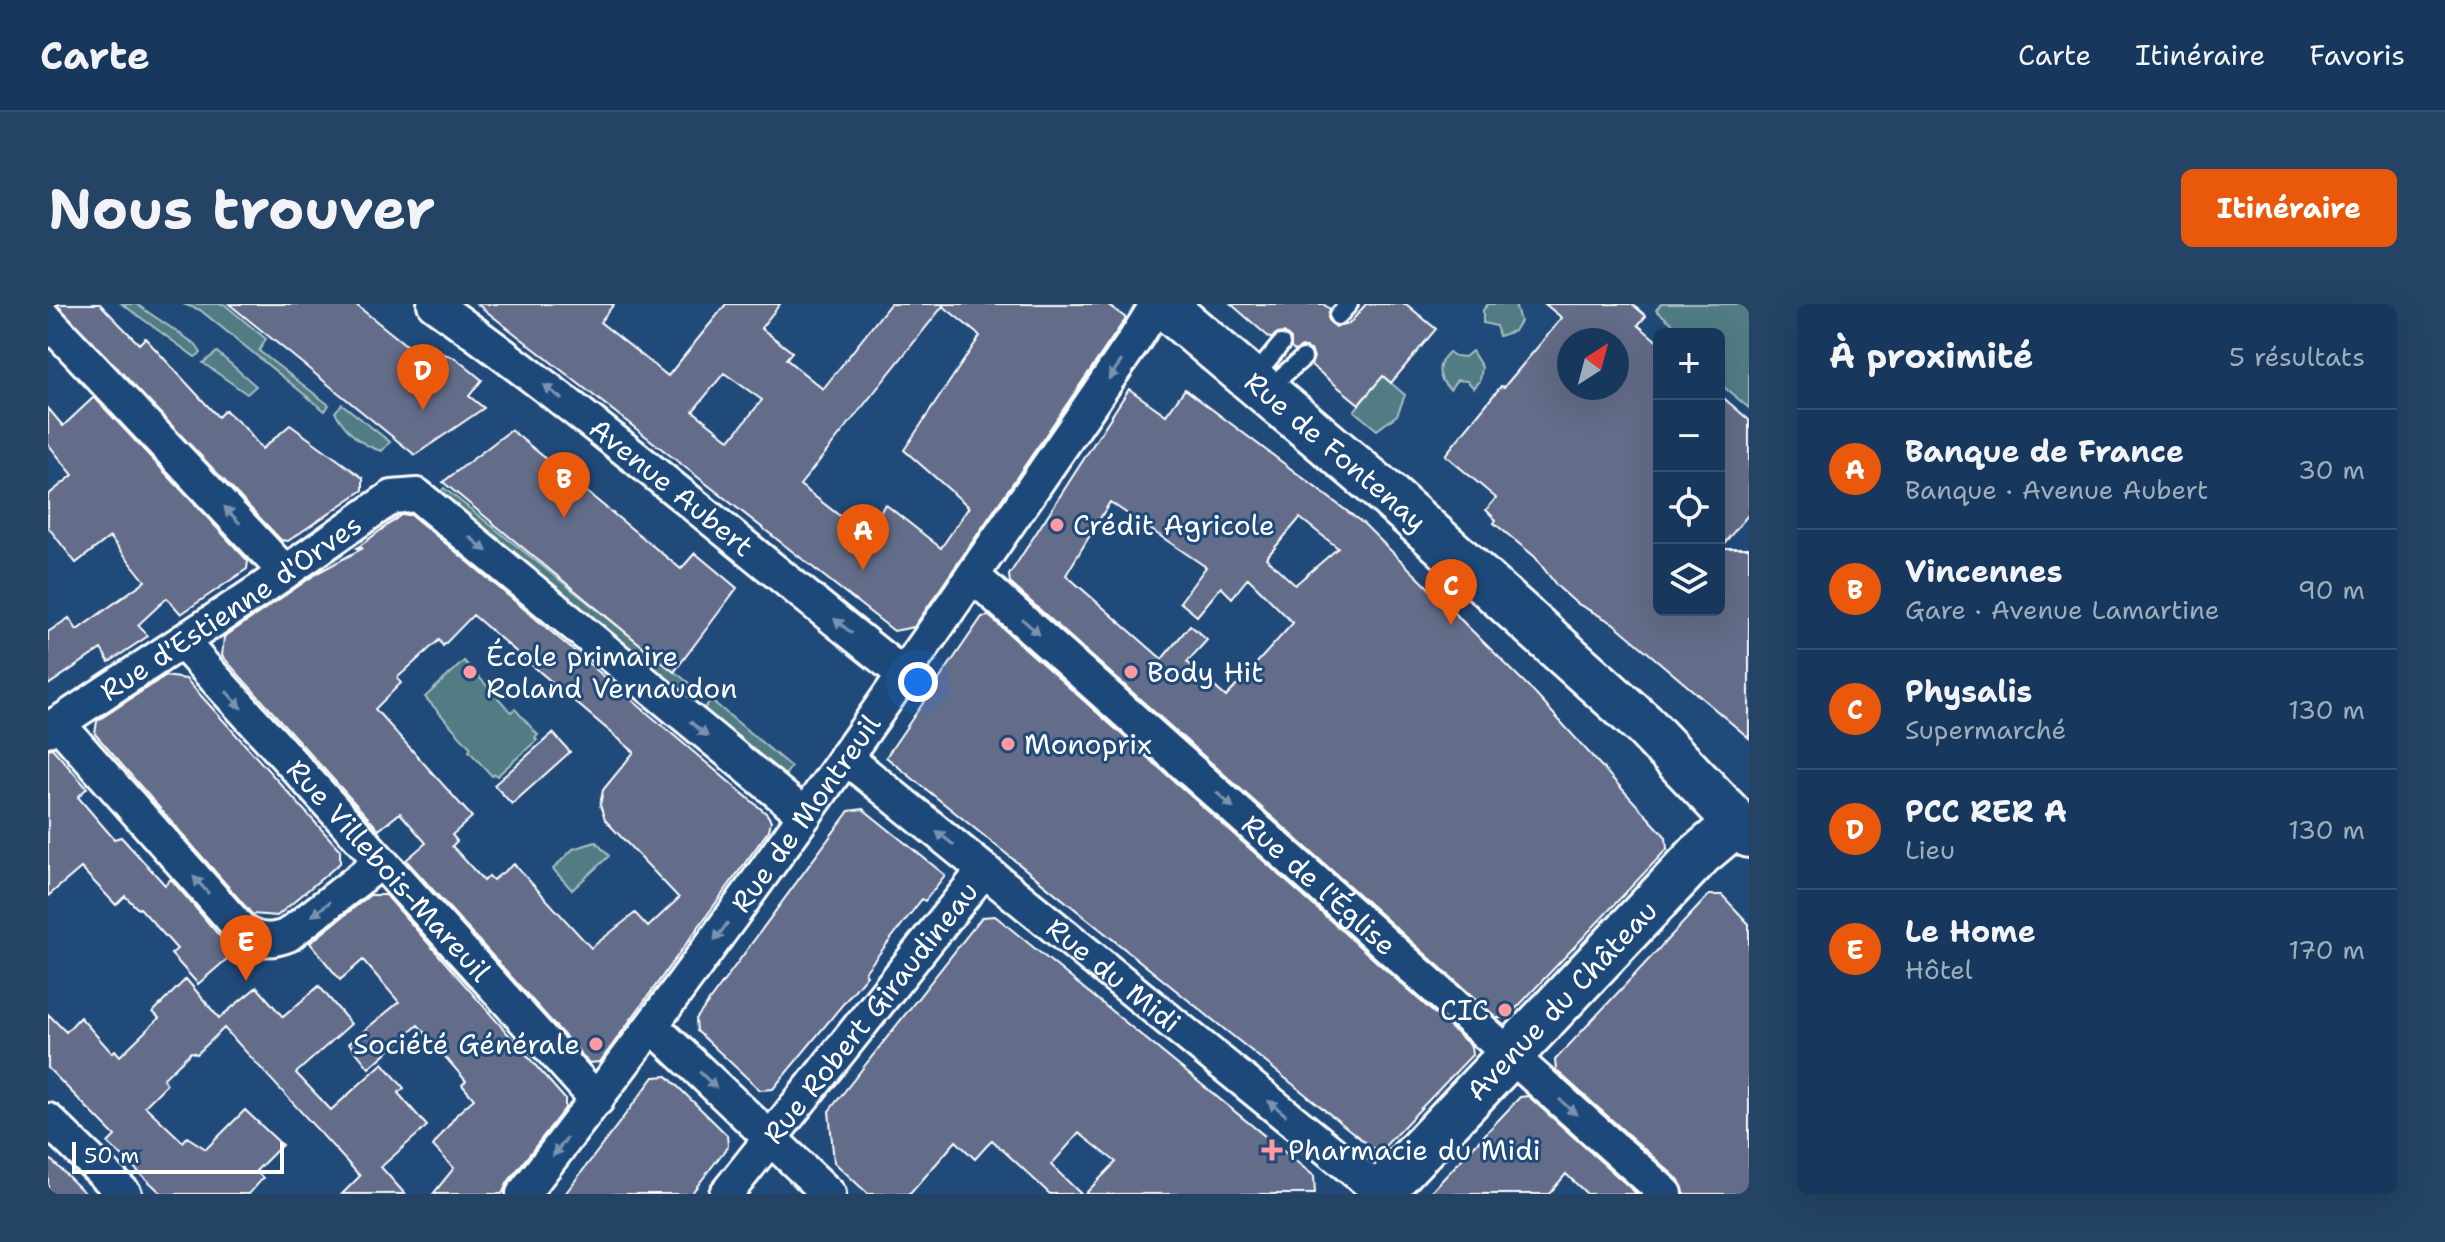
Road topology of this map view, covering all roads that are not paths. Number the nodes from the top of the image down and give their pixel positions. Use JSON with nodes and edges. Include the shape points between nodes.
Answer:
{"nodes":[{"id":1,"x":434,"y":304,"type":"edge"},
{"id":2,"x":1160,"y":304,"type":"edge"},
{"id":3,"x":48,"y":321,"type":"edge"},
{"id":4,"x":1281,"y":344,"type":"dead end"},
{"id":5,"x":1303,"y":358,"type":"dead end"},
{"id":6,"x":1258,"y":386,"type":"junction"},
{"id":7,"x":285,"y":572,"type":"junction"},
{"id":8,"x":973,"y":576,"type":"junction"},
{"id":9,"x":182,"y":642,"type":"junction"},
{"id":10,"x":904,"y":675,"type":"junction"},
{"id":11,"x":53,"y":727,"type":"edge"},
{"id":12,"x":845,"y":757,"type":"junction"},
{"id":13,"x":805,"y":815,"type":"junction"},
{"id":14,"x":1745,"y":824,"type":"edge"},
{"id":15,"x":381,"y":862,"type":"junction"},
{"id":16,"x":984,"y":870,"type":"junction"},
{"id":17,"x":652,"y":1026,"type":"junction"},
{"id":18,"x":1510,"y":1055,"type":"junction"},
{"id":19,"x":597,"y":1100,"type":"junction"},
{"id":20,"x":48,"y":1120,"type":"edge"},
{"id":21,"x":771,"y":1139,"type":"junction"},
{"id":22,"x":1381,"y":1193,"type":"edge"},
{"id":23,"x":125,"y":1194,"type":"edge"},
{"id":24,"x":523,"y":1194,"type":"edge"},
{"id":25,"x":726,"y":1194,"type":"edge"},
{"id":26,"x":829,"y":1194,"type":"edge"},
{"id":27,"x":1666,"y":1194,"type":"edge"}],
"edges":[{"from":10,"to":1,"type":"street","name":"Avenue Aubert","one_way":true,"via":[[634,455]]},
{"from":2,"to":6,"type":"main road","name":"Rue de Fontenay"},
{"from":2,"to":8,"type":"street","name":"Rue de Montreuil","one_way":true},
{"from":7,"to":3,"type":"street","one_way":true},
{"from":4,"to":6,"type":"lane"},
{"from":5,"to":6,"type":"lane"},
{"from":6,"to":14,"type":"main road","name":"Rue de Fontenay","via":[[1644,725]]},
{"from":7,"to":9,"type":"street","name":"Rue d'Estienne d'Orves"},
{"from":7,"to":13,"type":"street","name":"Rue d'Estienne d'Orves","one_way":true,"via":[[392,497],[417,495]]},
{"from":8,"to":10,"type":"street","name":"Rue de Montreuil"},
{"from":8,"to":18,"type":"street","name":"Rue de l'Église","one_way":true,"via":[[1435,976]]},
{"from":9,"to":11,"type":"street","name":"Rue d'Estienne d'Orves"},
{"from":9,"to":15,"type":"street","name":"Rue Villebois-Mareuil","one_way":true},
{"from":10,"to":12,"type":"street","name":"Rue de Montreuil"},
{"from":15,"to":11,"type":"street","one_way":true,"via":[[288,935],[256,939],[243,932]]},
{"from":12,"to":13,"type":"street","name":"Rue de Montreuil"},
{"from":16,"to":12,"type":"street","name":"Rue du Midi","one_way":true},
{"from":13,"to":17,"type":"street","name":"Rue de Montreuil","one_way":true},
{"from":14,"to":18,"type":"main road","name":"Avenue du Château","via":[[1699,855]]},
{"from":15,"to":19,"type":"street","name":"Rue Villebois-Mareuil"},
{"from":16,"to":21,"type":"street","name":"Rue Robert Giraudineau"},
{"from":22,"to":16,"type":"street","name":"Rue du Midi","one_way":true},
{"from":17,"to":19,"type":"street","name":"Rue de Montreuil"},
{"from":17,"to":21,"type":"street","one_way":true},
{"from":18,"to":22,"type":"main road","name":"Avenue du Château"},
{"from":18,"to":27,"type":"street","name":"Rue de l'Église","one_way":true},
{"from":19,"to":24,"type":"street","name":"Rue de Montreuil","one_way":true},
{"from":20,"to":23,"type":"street"},
{"from":21,"to":25,"type":"street","name":"Rue Robert Giraudineau"},
{"from":21,"to":26,"type":"street"}]}
